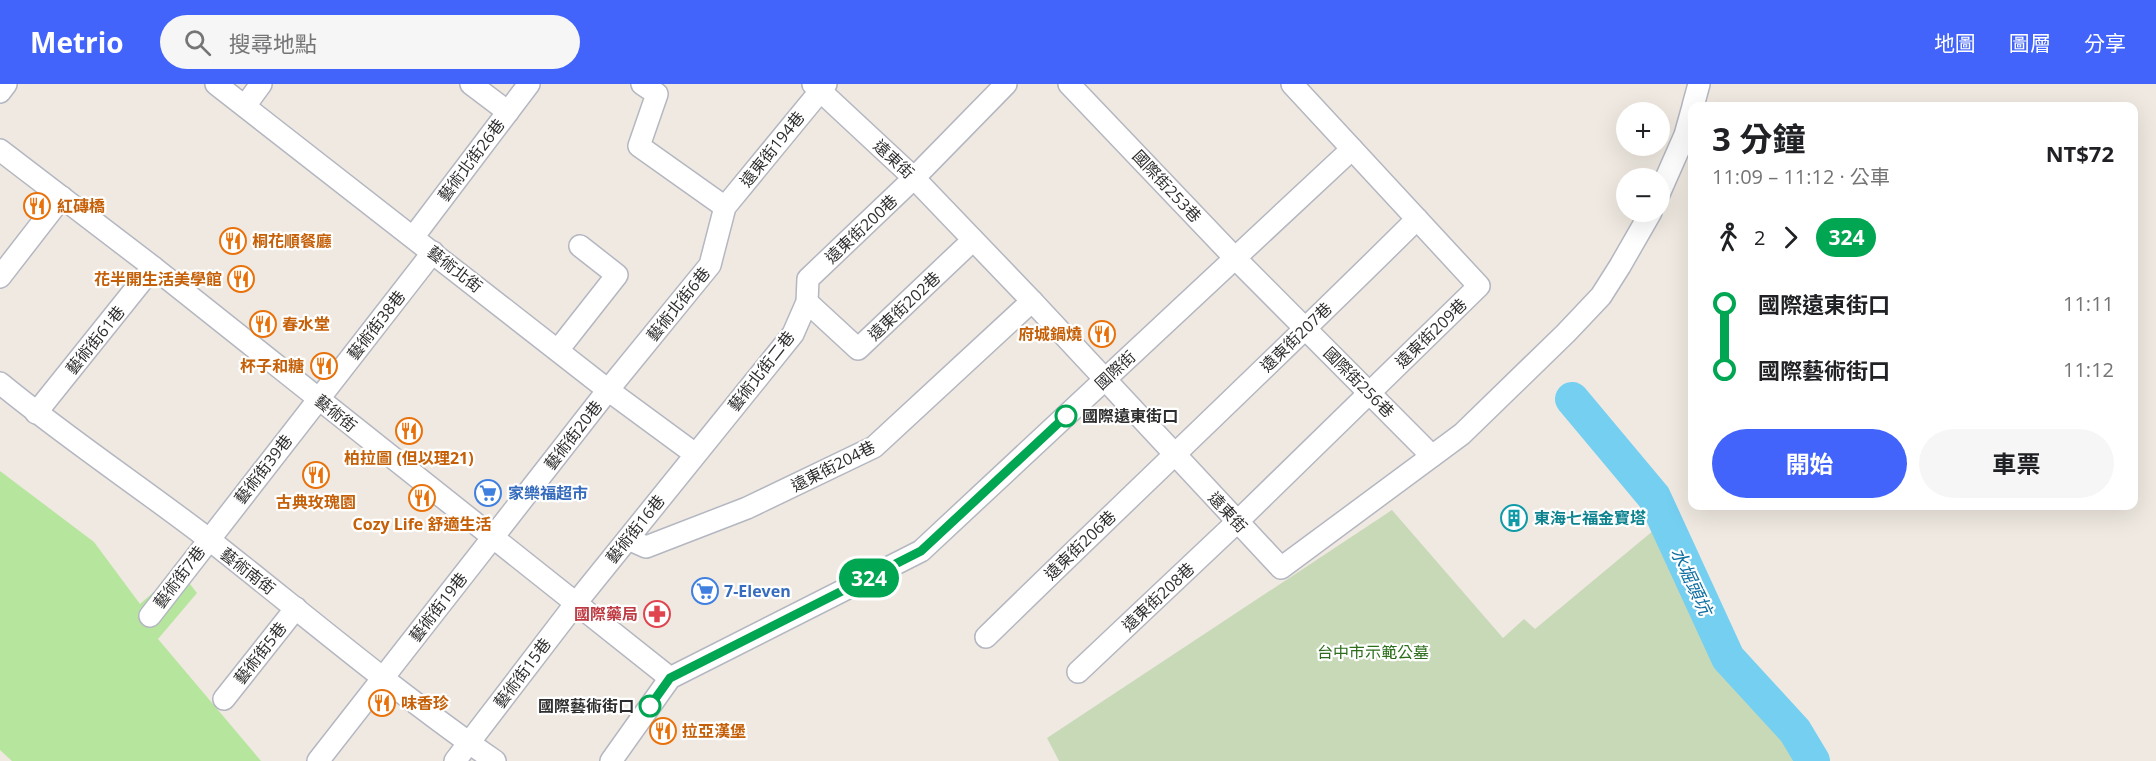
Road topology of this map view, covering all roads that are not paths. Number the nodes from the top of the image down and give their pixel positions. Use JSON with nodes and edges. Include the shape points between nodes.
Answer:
{"nodes":[{"id":1,"x":6,"y":84,"type":"edge"},
{"id":2,"x":216,"y":84,"type":"edge"},
{"id":3,"x":261,"y":84,"type":"edge"},
{"id":4,"x":471,"y":84,"type":"edge"},
{"id":5,"x":529,"y":84,"type":"edge"},
{"id":6,"x":642,"y":84,"type":"edge"},
{"id":7,"x":1006,"y":84,"type":"edge"},
{"id":8,"x":1070,"y":84,"type":"edge"},
{"id":9,"x":1292,"y":84,"type":"edge"},
{"id":10,"x":1699,"y":84,"type":"edge"},
{"id":11,"x":820,"y":86,"type":"edge"},
{"id":12,"x":0,"y":92,"type":"edge"},
{"id":13,"x":1694,"y":102,"type":"edge"},
{"id":14,"x":245,"y":106,"type":"junction"},
{"id":15,"x":508,"y":112,"type":"junction"},
{"id":16,"x":1688,"y":125,"type":"edge"},
{"id":17,"x":1352,"y":149,"type":"junction"},
{"id":18,"x":0,"y":150,"type":"edge"},
{"id":19,"x":1670,"y":169,"type":"edge"},
{"id":20,"x":914,"y":178,"type":"junction"},
{"id":21,"x":62,"y":197,"type":"junction"},
{"id":22,"x":725,"y":207,"type":"junction"},
{"id":23,"x":1417,"y":219,"type":"junction"},
{"id":24,"x":1645,"y":222,"type":"edge"},
{"id":25,"x":414,"y":236,"type":"junction"},
{"id":26,"x":973,"y":240,"type":"junction"},
{"id":27,"x":580,"y":246,"type":"dead end"},
{"id":28,"x":433,"y":252,"type":"junction"},
{"id":29,"x":1235,"y":258,"type":"junction"},
{"id":30,"x":153,"y":267,"type":"junction"},
{"id":31,"x":0,"y":277,"type":"edge"},
{"id":32,"x":808,"y":279,"type":"joint"},
{"id":33,"x":807,"y":302,"type":"junction"},
{"id":34,"x":1032,"y":302,"type":"junction"},
{"id":35,"x":1306,"y":329,"type":"junction"},
{"id":36,"x":558,"y":350,"type":"junction"},
{"id":37,"x":1105,"y":380,"type":"junction"},
{"id":38,"x":0,"y":383,"type":"edge"},
{"id":39,"x":608,"y":390,"type":"junction"},
{"id":40,"x":1369,"y":392,"type":"junction"},
{"id":41,"x":319,"y":399,"type":"junction"},
{"id":42,"x":36,"y":412,"type":"junction"},
{"id":43,"x":695,"y":454,"type":"junction"},
{"id":44,"x":1174,"y":454,"type":"junction"},
{"id":45,"x":1432,"y":456,"type":"junction"},
{"id":46,"x":1237,"y":522,"type":"junction"},
{"id":47,"x":493,"y":537,"type":"junction"},
{"id":48,"x":208,"y":539,"type":"junction"},
{"id":49,"x":628,"y":539,"type":"junction"},
{"id":50,"x":576,"y":603,"type":"junction"},
{"id":51,"x":296,"y":608,"type":"junction"},
{"id":52,"x":150,"y":616,"type":"dead end"},
{"id":53,"x":986,"y":637,"type":"dead end"},
{"id":54,"x":1078,"y":672,"type":"dead end"},
{"id":55,"x":383,"y":677,"type":"junction"},
{"id":56,"x":670,"y":678,"type":"junction"},
{"id":57,"x":224,"y":699,"type":"dead end"},
{"id":58,"x":469,"y":743,"type":"junction"},
{"id":59,"x":318,"y":761,"type":"edge"},
{"id":60,"x":455,"y":761,"type":"edge"},
{"id":61,"x":495,"y":761,"type":"edge"},
{"id":62,"x":611,"y":761,"type":"edge"}],
"edges":[{"from":1,"to":12,"type":"street"},
{"from":2,"to":14,"type":"street","name":"藝術北街"},
{"from":3,"to":14,"type":"street"},
{"from":4,"to":15,"type":"street"},
{"from":5,"to":15,"type":"street","name":"藝術北街26巷"},
{"from":6,"to":22,"type":"street","via":[[657,94],[639,146]]},
{"from":7,"to":20,"type":"street","name":"遠東街200巷"},
{"from":8,"to":29,"type":"street","name":"國際街253巷"},
{"from":9,"to":17,"type":"street","name":"遠東街209巷"},
{"from":10,"to":13,"type":"street"},
{"from":11,"to":20,"type":"street","name":"遠東街"},
{"from":11,"to":22,"type":"street","name":"遠東街194巷"},
{"from":14,"to":25,"type":"street","name":"藝術北街"},
{"from":15,"to":25,"type":"street","name":"藝術北街26巷"},
{"from":16,"to":19,"type":"street"},
{"from":17,"to":23,"type":"street","name":"遠東街209巷"},
{"from":17,"to":29,"type":"street","name":"國際街"},
{"from":18,"to":21,"type":"street","name":"藝術街"},
{"from":20,"to":26,"type":"street","name":"遠東街"},
{"from":20,"to":32,"type":"street","name":"遠東街200巷"},
{"from":21,"to":30,"type":"street","name":"藝術街"},
{"from":21,"to":31,"type":"street"},
{"from":22,"to":39,"type":"street","name":"藝術北街6巷","via":[[710,265]]},
{"from":23,"to":35,"type":"street","name":"遠東街207巷"},
{"from":23,"to":40,"type":"street","name":"遠東街209巷","via":[[1479,286]]},
{"from":24,"to":45,"type":"street","name":"遠東街","via":[[1601,296],[1584,315],[1462,434]]},
{"from":25,"to":28,"type":"street","name":"藝術北街"},
{"from":26,"to":33,"type":"street","name":"遠東街202巷","via":[[858,349]]},
{"from":26,"to":34,"type":"street","name":"遠東街"},
{"from":27,"to":36,"type":"street","via":[[617,275]]},
{"from":28,"to":36,"type":"street","name":"藝術北街"},
{"from":28,"to":41,"type":"street","name":"藝術街38巷"},
{"from":29,"to":35,"type":"street","name":"國際街256巷"},
{"from":29,"to":37,"type":"street","name":"國際街"},
{"from":30,"to":41,"type":"street","name":"藝術街"},
{"from":30,"to":42,"type":"street","name":"藝術街61巷"},
{"from":32,"to":33,"type":"street","name":"藝術北街二巷"},
{"from":33,"to":43,"type":"street","name":"藝術北街二巷","via":[[793,334]]},
{"from":34,"to":37,"type":"street","name":"遠東街"},
{"from":34,"to":49,"type":"street","name":"遠東街204巷","via":[[874,447],[747,508],[646,547]]},
{"from":35,"to":40,"type":"street","name":"國際街256巷"},
{"from":35,"to":44,"type":"street","name":"遠東街207巷"},
{"from":36,"to":39,"type":"street","name":"藝術北街"},
{"from":37,"to":44,"type":"street","name":"遠東街"},
{"from":37,"to":56,"type":"street","name":"國際街","via":[[921,551]]},
{"from":38,"to":42,"type":"street","name":"藝術南街"},
{"from":39,"to":43,"type":"street","name":"藝術北街"},
{"from":39,"to":47,"type":"street","name":"藝術街20巷"},
{"from":40,"to":45,"type":"street","name":"國際街256巷"},
{"from":40,"to":46,"type":"street","name":"遠東街209巷"},
{"from":41,"to":47,"type":"street","name":"藝術街"},
{"from":41,"to":48,"type":"street","name":"藝術街39巷"},
{"from":42,"to":48,"type":"street","name":"藝術南街"},
{"from":43,"to":49,"type":"street","name":"藝術街16巷"},
{"from":44,"to":46,"type":"street","name":"遠東街"},
{"from":44,"to":53,"type":"street","name":"遠東街206巷"},
{"from":45,"to":46,"type":"street","name":"遠東街","via":[[1281,568]]},
{"from":46,"to":54,"type":"street","name":"遠東街208巷"},
{"from":47,"to":50,"type":"street","name":"藝術街"},
{"from":47,"to":55,"type":"street","name":"藝術街19巷"},
{"from":48,"to":51,"type":"street","name":"藝術南街"},
{"from":48,"to":52,"type":"street","name":"藝術街7巷"},
{"from":49,"to":50,"type":"street","name":"藝術街16巷"},
{"from":50,"to":56,"type":"street","name":"藝術街"},
{"from":50,"to":58,"type":"street","name":"藝術街15巷"},
{"from":51,"to":55,"type":"street","name":"藝術南街"},
{"from":51,"to":57,"type":"street","name":"藝術街5巷"},
{"from":55,"to":58,"type":"street","name":"藝術南街"},
{"from":55,"to":59,"type":"street","name":"藝術街19巷"},
{"from":56,"to":62,"type":"street","name":"國際街"},
{"from":58,"to":60,"type":"street","name":"藝術街15巷"},
{"from":58,"to":61,"type":"street","name":"藝術南街"}]}
